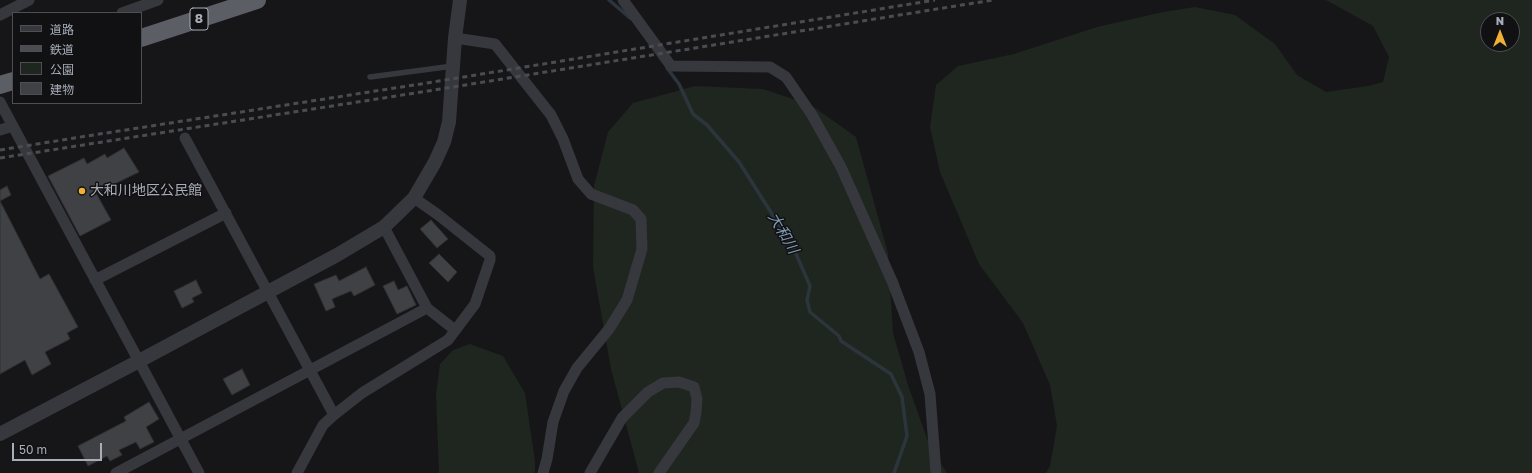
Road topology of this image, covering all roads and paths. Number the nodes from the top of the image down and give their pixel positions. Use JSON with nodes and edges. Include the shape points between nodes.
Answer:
{"nodes":[{"id":1,"x":29,"y":0,"type":"edge"},
{"id":2,"x":158,"y":0,"type":"edge"},
{"id":3,"x":257,"y":0,"type":"edge"},
{"id":4,"x":460,"y":0,"type":"edge"},
{"id":5,"x":622,"y":0,"type":"edge"},
{"id":6,"x":18,"y":10,"type":"edge"},
{"id":7,"x":125,"y":12,"type":"edge"},
{"id":8,"x":0,"y":15,"type":"edge"},
{"id":9,"x":142,"y":38,"type":"edge"},
{"id":10,"x":455,"y":38,"type":"junction"},
{"id":11,"x":453,"y":66,"type":"junction"},
{"id":12,"x":370,"y":77,"type":"dead end"},
{"id":13,"x":12,"y":81,"type":"edge"},
{"id":14,"x":0,"y":85,"type":"edge"},
{"id":15,"x":0,"y":102,"type":"edge"},
{"id":16,"x":12,"y":126,"type":"junction"},
{"id":17,"x":0,"y":130,"type":"edge"},
{"id":18,"x":185,"y":138,"type":"dead end"},
{"id":19,"x":414,"y":198,"type":"junction"},
{"id":20,"x":226,"y":213,"type":"junction"},
{"id":21,"x":384,"y":227,"type":"junction"},
{"id":22,"x":95,"y":280,"type":"junction"},
{"id":23,"x":268,"y":291,"type":"junction"},
{"id":24,"x":427,"y":308,"type":"junction"},
{"id":25,"x":455,"y":330,"type":"junction"},
{"id":26,"x":139,"y":361,"type":"junction"},
{"id":27,"x":311,"y":370,"type":"junction"},
{"id":28,"x":334,"y":415,"type":"junction"},
{"id":29,"x":0,"y":434,"type":"edge"},
{"id":30,"x":181,"y":439,"type":"junction"},
{"id":31,"x":298,"y":471,"type":"edge"},
{"id":32,"x":116,"y":473,"type":"edge"},
{"id":33,"x":199,"y":473,"type":"edge"},
{"id":34,"x":286,"y":473,"type":"edge"},
{"id":35,"x":542,"y":473,"type":"edge"},
{"id":36,"x":590,"y":473,"type":"edge"},
{"id":37,"x":659,"y":473,"type":"edge"},
{"id":38,"x":936,"y":473,"type":"edge"}],
"edges":[{"from":1,"to":6,"type":"street"},
{"from":2,"to":7,"type":"street"},
{"from":3,"to":9,"type":"highway","number":"8"},
{"from":4,"to":10,"type":"street"},
{"from":5,"to":38,"type":"street","via":[[671,66],[770,67],[786,77],[812,115],[841,167],[892,281],[919,352],[930,394]]},
{"from":6,"to":8,"type":"street"},
{"from":10,"to":11,"type":"street"},
{"from":10,"to":35,"type":"street","via":[[495,44],[551,115],[578,178],[591,194],[633,210],[641,219],[642,250],[627,300],[609,330],[577,368],[564,391],[553,422]]},
{"from":11,"to":12,"type":"lane"},
{"from":11,"to":19,"type":"street","via":[[449,122],[444,142]]},
{"from":13,"to":14,"type":"highway"},
{"from":15,"to":16,"type":"street"},
{"from":16,"to":17,"type":"street"},
{"from":16,"to":22,"type":"street"},
{"from":18,"to":20,"type":"street"},
{"from":19,"to":21,"type":"street"},
{"from":19,"to":25,"type":"street","via":[[490,256],[475,304]]},
{"from":20,"to":22,"type":"street"},
{"from":20,"to":23,"type":"street"},
{"from":21,"to":23,"type":"street"},
{"from":21,"to":24,"type":"street"},
{"from":22,"to":26,"type":"street"},
{"from":23,"to":26,"type":"street"},
{"from":23,"to":27,"type":"street"},
{"from":24,"to":25,"type":"street"},
{"from":24,"to":27,"type":"street"},
{"from":25,"to":28,"type":"street","via":[[448,340],[362,393]]},
{"from":26,"to":29,"type":"street"},
{"from":26,"to":30,"type":"street"},
{"from":27,"to":28,"type":"street"},
{"from":27,"to":30,"type":"street"},
{"from":28,"to":31,"type":"street","via":[[323,425]]},
{"from":30,"to":32,"type":"street"},
{"from":30,"to":33,"type":"street"},
{"from":31,"to":34,"type":"street"},
{"from":36,"to":37,"type":"street","via":[[622,418],[648,392],[663,383],[679,382],[694,387],[697,399],[694,423]]}]}
